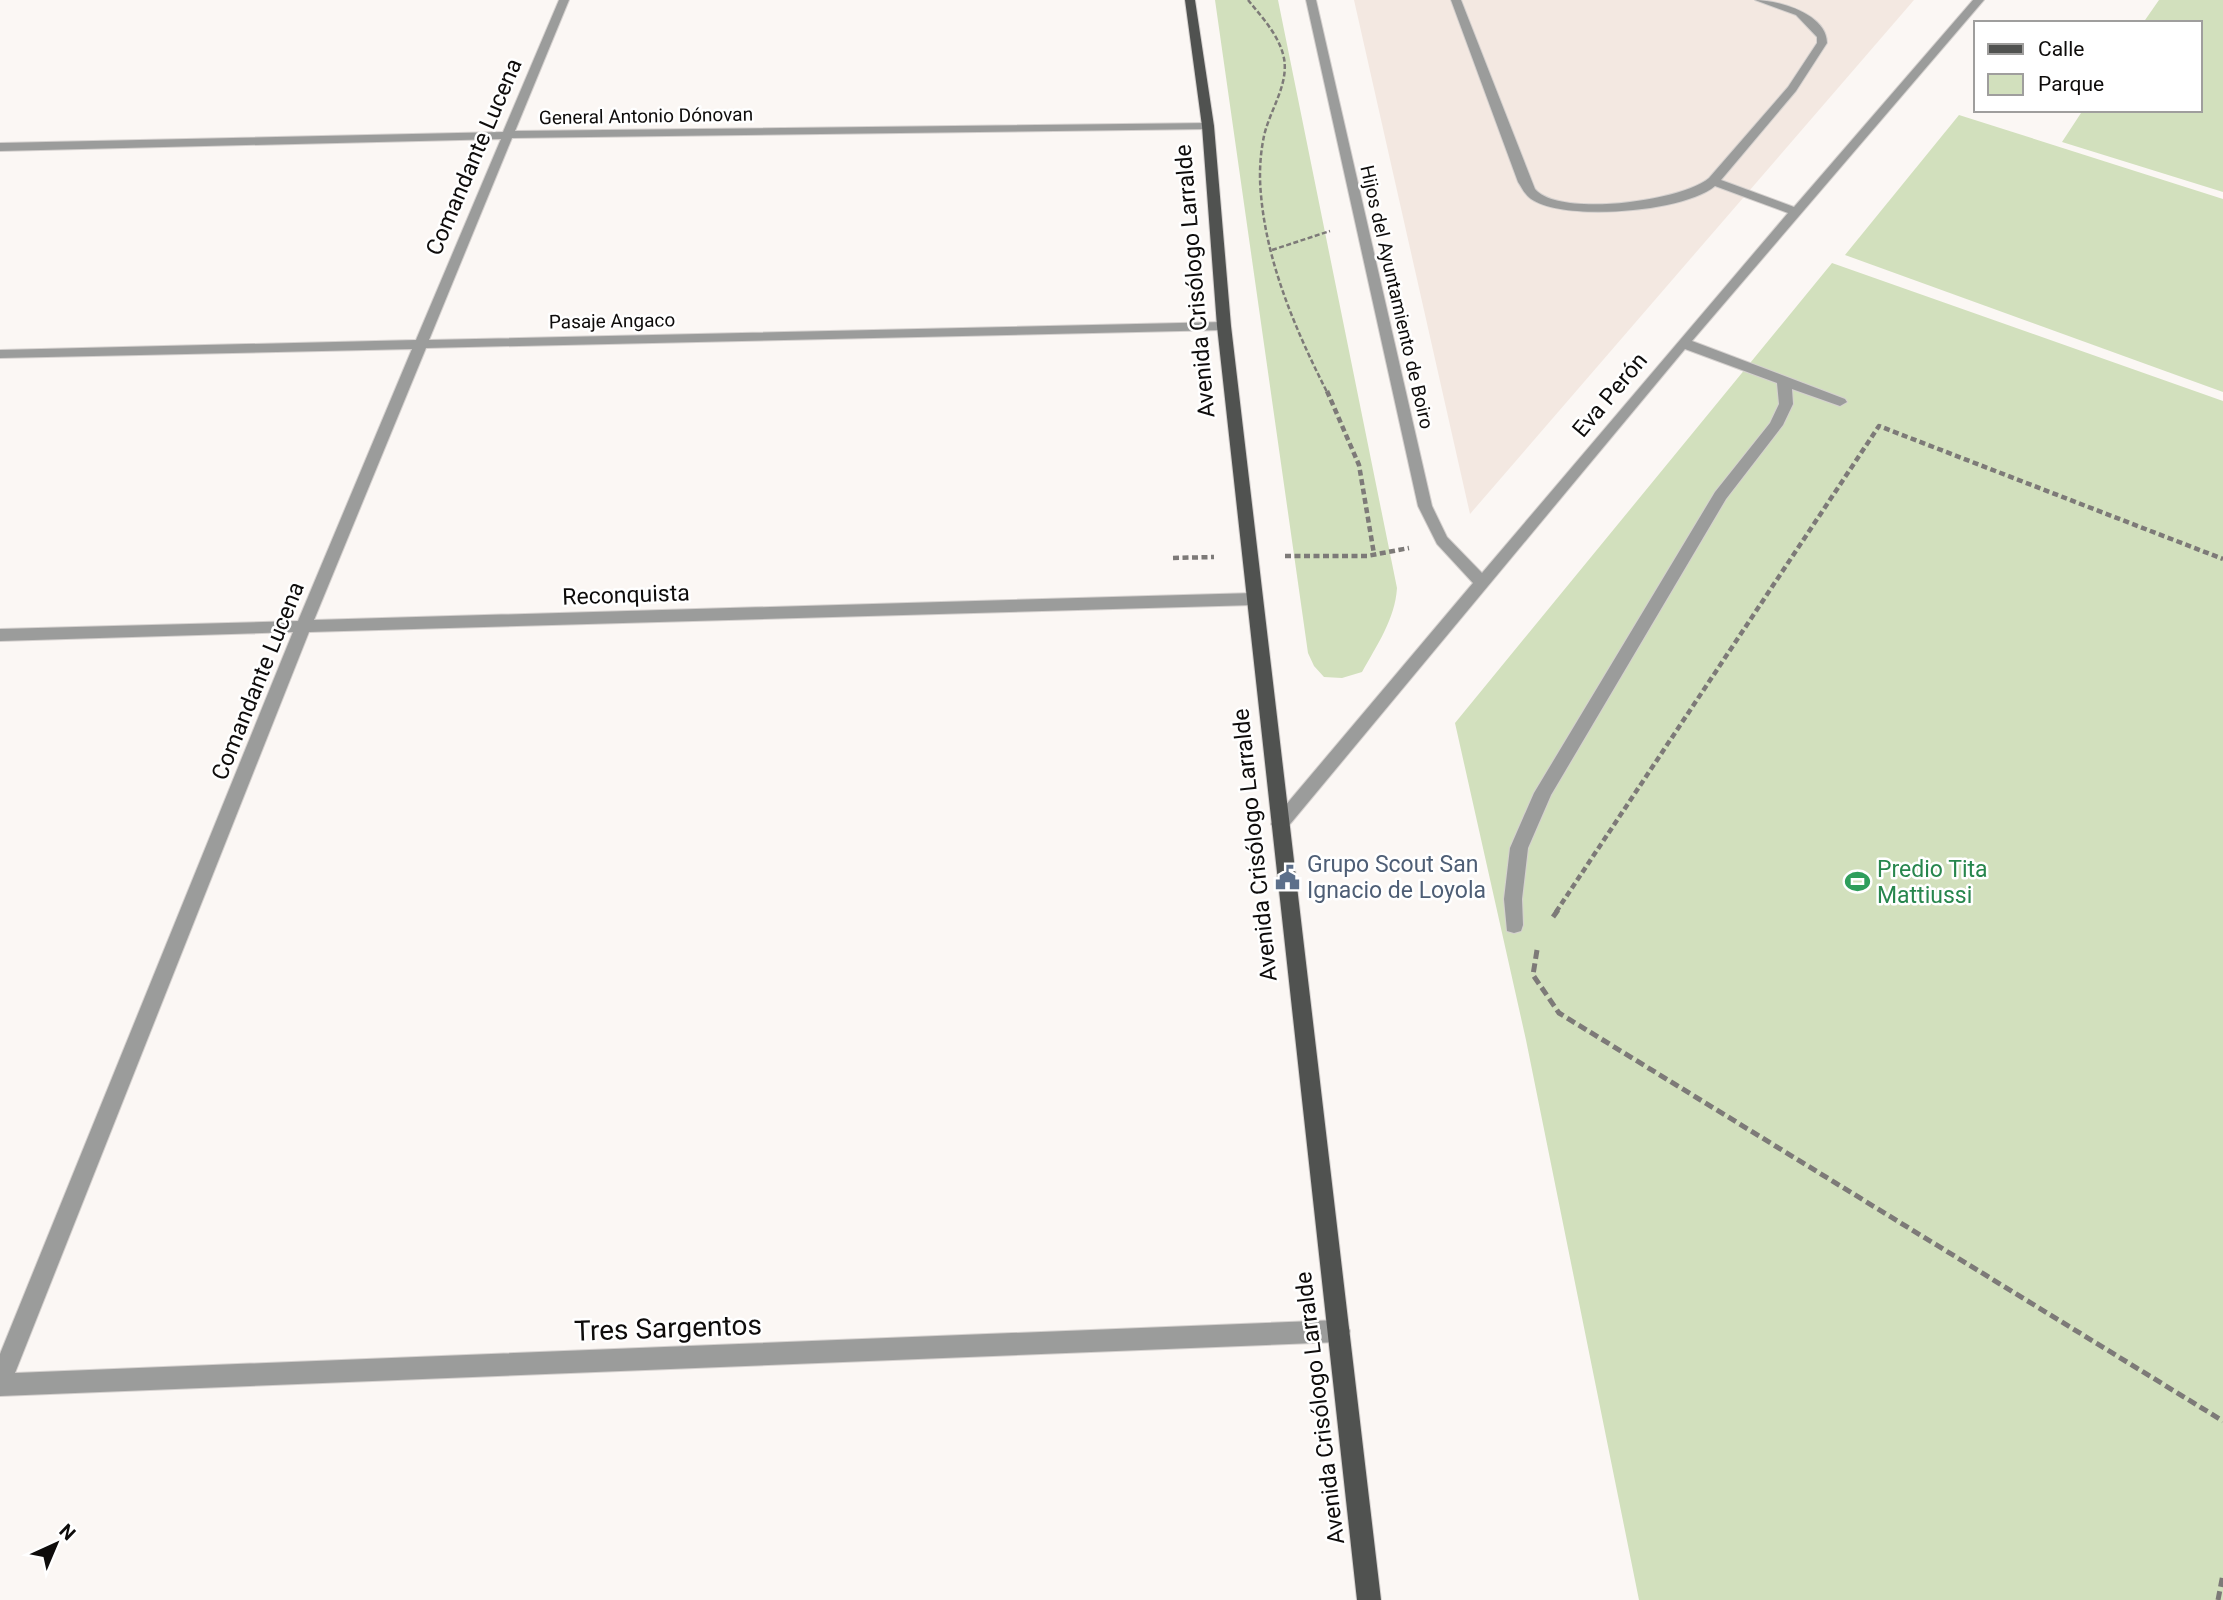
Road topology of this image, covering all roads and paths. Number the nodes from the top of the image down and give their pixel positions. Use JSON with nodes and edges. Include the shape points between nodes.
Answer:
{"nodes":[{"id":1,"x":564,"y":0,"type":"edge"},
{"id":2,"x":1190,"y":0,"type":"edge"},
{"id":3,"x":1248,"y":0,"type":"edge"},
{"id":4,"x":1311,"y":0,"type":"edge"},
{"id":5,"x":1456,"y":0,"type":"edge"},
{"id":6,"x":1760,"y":0,"type":"edge"},
{"id":7,"x":1979,"y":0,"type":"edge"},
{"id":8,"x":1208,"y":126,"type":"junction"},
{"id":9,"x":508,"y":135,"type":"junction"},
{"id":10,"x":0,"y":147,"type":"edge"},
{"id":11,"x":1713,"y":181,"type":"junction"},
{"id":12,"x":1797,"y":212,"type":"junction"},
{"id":13,"x":1361,"y":220,"type":"junction"},
{"id":14,"x":1272,"y":250,"type":"junction"},
{"id":15,"x":1224,"y":326,"type":"junction"},
{"id":16,"x":1683,"y":343,"type":"junction"},
{"id":17,"x":421,"y":344,"type":"junction"},
{"id":18,"x":0,"y":354,"type":"edge"},
{"id":19,"x":1784,"y":381,"type":"junction"},
{"id":20,"x":1840,"y":402,"type":"dead end"},
{"id":21,"x":1436,"y":536,"type":"junction"},
{"id":22,"x":1374,"y":554,"type":"junction"},
{"id":23,"x":1249,"y":557,"type":"junction"},
{"id":24,"x":1172,"y":558,"type":"dead end"},
{"id":25,"x":2223,"y":559,"type":"edge"},
{"id":26,"x":1483,"y":583,"type":"junction"},
{"id":27,"x":1254,"y":599,"type":"junction"},
{"id":28,"x":303,"y":628,"type":"junction"},
{"id":29,"x":0,"y":635,"type":"edge"},
{"id":30,"x":1280,"y":824,"type":"junction"},
{"id":31,"x":1514,"y":925,"type":"dead end"},
{"id":32,"x":1548,"y":925,"type":"dead end"},
{"id":33,"x":1540,"y":937,"type":"dead end"},
{"id":34,"x":1339,"y":1331,"type":"junction"},
{"id":35,"x":0,"y":1383,"type":"edge"},
{"id":36,"x":2223,"y":1420,"type":"edge"},
{"id":37,"x":2223,"y":1574,"type":"edge"},
{"id":38,"x":1369,"y":1600,"type":"edge"},
{"id":39,"x":2218,"y":1600,"type":"edge"}],
"edges":[{"from":1,"to":9,"type":"street","name":"Comandante Lucena"},
{"from":2,"to":8,"type":"main road","name":"Avenida Crisólogo Larralde"},
{"from":3,"to":14,"type":"path","via":[[1276,40],[1285,71],[1283,88],[1268,121],[1259,179]]},
{"from":4,"to":13,"type":"street","name":"Hijos del Ayuntamiento de Boiro"},
{"from":5,"to":11,"type":"street","via":[[1524,182],[1535,196],[1563,205],[1644,205],[1700,191]]},
{"from":6,"to":11,"type":"street","via":[[1800,13],[1822,36],[1822,43],[1791,89]]},
{"from":7,"to":12,"type":"street","name":"Eva Perón"},
{"from":8,"to":9,"type":"street","name":"General Antonio Dónovan"},
{"from":8,"to":15,"type":"main road","name":"Avenida Crisólogo Larralde"},
{"from":9,"to":10,"type":"street","name":"General Antonio Dónovan"},
{"from":9,"to":17,"type":"street","name":"Comandante Lucena"},
{"from":11,"to":12,"type":"street"},
{"from":12,"to":16,"type":"street","name":"Eva Perón"},
{"from":13,"to":14,"type":"path"},
{"from":13,"to":21,"type":"street","name":"Hijos del Ayuntamiento de Boiro","via":[[1425,506]]},
{"from":14,"to":22,"type":"path","via":[[1297,326],[1359,464]]},
{"from":15,"to":17,"type":"street","name":"Pasaje Angaco"},
{"from":15,"to":23,"type":"main road","name":"Avenida Crisólogo Larralde"},
{"from":16,"to":19,"type":"street"},
{"from":16,"to":26,"type":"street","name":"Eva Perón"},
{"from":17,"to":18,"type":"street","name":"Pasaje Angaco"},
{"from":17,"to":28,"type":"street","name":"Comandante Lucena"},
{"from":19,"to":20,"type":"street"},
{"from":19,"to":31,"type":"street","via":[[1786,404],[1776,425],[1720,496],[1543,793],[1519,848]]},
{"from":21,"to":22,"type":"path","via":[[1401,552]]},
{"from":21,"to":26,"type":"street","name":"Hijos del Ayuntamiento de Boiro"},
{"from":22,"to":23,"type":"path"},
{"from":23,"to":24,"type":"path"},
{"from":23,"to":27,"type":"main road","name":"Avenida Crisólogo Larralde"},
{"from":25,"to":32,"type":"path","via":[[1879,426]]},
{"from":26,"to":30,"type":"street","name":"Eva Perón"},
{"from":27,"to":28,"type":"street","name":"Reconquista"},
{"from":27,"to":30,"type":"main road","name":"Avenida Crisólogo Larralde"},
{"from":28,"to":29,"type":"street","name":"Reconquista"},
{"from":28,"to":35,"type":"street","name":"Comandante Lucena"},
{"from":30,"to":34,"type":"main road","name":"Avenida Crisólogo Larralde"},
{"from":33,"to":36,"type":"path","via":[[1533,975],[1559,1013]]},
{"from":34,"to":35,"type":"street","name":"Tres Sargentos"},
{"from":34,"to":38,"type":"main road","name":"Avenida Crisólogo Larralde"},
{"from":37,"to":39,"type":"path"}]}
